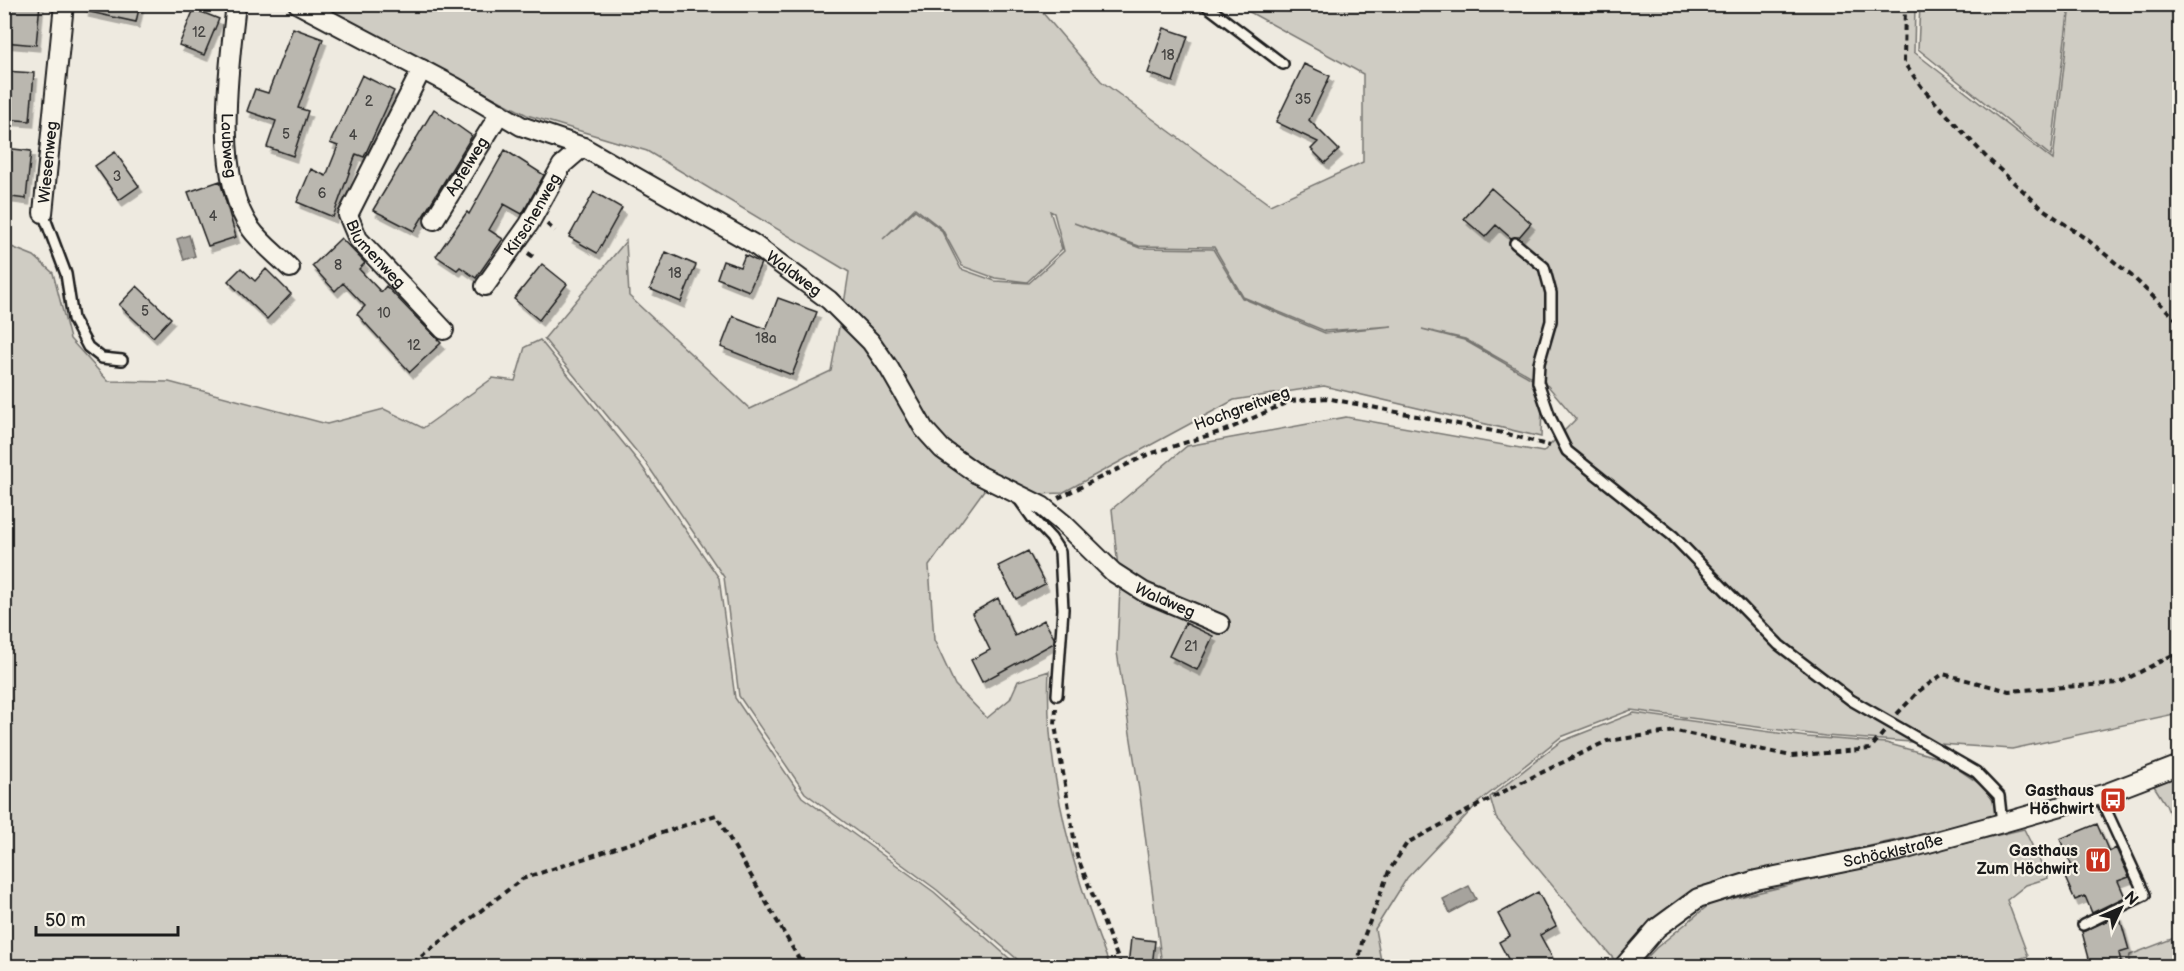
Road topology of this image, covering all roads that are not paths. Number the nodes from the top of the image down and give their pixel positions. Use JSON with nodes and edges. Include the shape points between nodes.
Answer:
{"nodes":[{"id":1,"x":64,"y":4,"type":"edge"},
{"id":2,"x":236,"y":4,"type":"edge"},
{"id":3,"x":298,"y":4,"type":"edge"},
{"id":4,"x":1204,"y":4,"type":"edge"},
{"id":5,"x":1283,"y":64,"type":"dead end"},
{"id":6,"x":422,"y":69,"type":"junction"},
{"id":7,"x":500,"y":113,"type":"junction"},
{"id":8,"x":583,"y":147,"type":"junction"},
{"id":9,"x":43,"y":213,"type":"joint"},
{"id":10,"x":434,"y":220,"type":"dead end"},
{"id":11,"x":1515,"y":243,"type":"dead end"},
{"id":12,"x":290,"y":268,"type":"dead end"},
{"id":13,"x":485,"y":286,"type":"dead end"},
{"id":14,"x":444,"y":330,"type":"dead end"},
{"id":15,"x":122,"y":360,"type":"dead end"},
{"id":16,"x":1015,"y":493,"type":"junction"},
{"id":17,"x":1220,"y":624,"type":"dead end"},
{"id":18,"x":1057,"y":695,"type":"road end"},
{"id":19,"x":2180,"y":765,"type":"edge"},
{"id":20,"x":2099,"y":795,"type":"junction"},
{"id":21,"x":2002,"y":823,"type":"junction"},
{"id":22,"x":2083,"y":925,"type":"dead end"},
{"id":23,"x":1624,"y":966,"type":"edge"}],
"edges":[{"from":1,"to":9,"type":"street","name":"Wiesenweg"},
{"from":2,"to":12,"type":"street","name":"Laubweg","via":[[226,148],[229,174],[251,229]]},
{"from":3,"to":6,"type":"street","name":"Waldweg"},
{"from":4,"to":5,"type":"lane"},
{"from":6,"to":7,"type":"street","name":"Waldweg"},
{"from":6,"to":14,"type":"street","name":"Blumenweg","via":[[348,215],[358,239]]},
{"from":7,"to":8,"type":"street","name":"Waldweg","via":[[521,126]]},
{"from":7,"to":10,"type":"street","name":"Apfelweg"},
{"from":8,"to":13,"type":"street","name":"Kirschenweg","via":[[562,165],[529,224]]},
{"from":8,"to":16,"type":"street","name":"Waldweg","via":[[752,243],[829,300],[871,342],[924,429],[942,449],[977,474]]},
{"from":9,"to":15,"type":"lane","name":"Wiesenweg","via":[[66,274],[78,329],[88,347],[102,358]]},
{"from":11,"to":21,"type":"lane","via":[[1544,267],[1551,293],[1551,321],[1538,382],[1567,451],[1673,536],[1779,645],[1851,700],[1976,772],[1999,796]]},
{"from":16,"to":17,"type":"street","name":"Waldweg","via":[[1042,506],[1113,572],[1144,592]]},
{"from":16,"to":18,"type":"lane","via":[[1060,552],[1063,609]]},
{"from":19,"to":20,"type":"street","name":"Schöcklstraße"},
{"from":20,"to":21,"type":"street","name":"Schöcklstraße"},
{"from":20,"to":22,"type":"lane","via":[[2145,895]]},
{"from":21,"to":23,"type":"street","name":"Schöcklstraße","via":[[1899,851],[1756,880],[1698,898],[1658,928]]}]}
